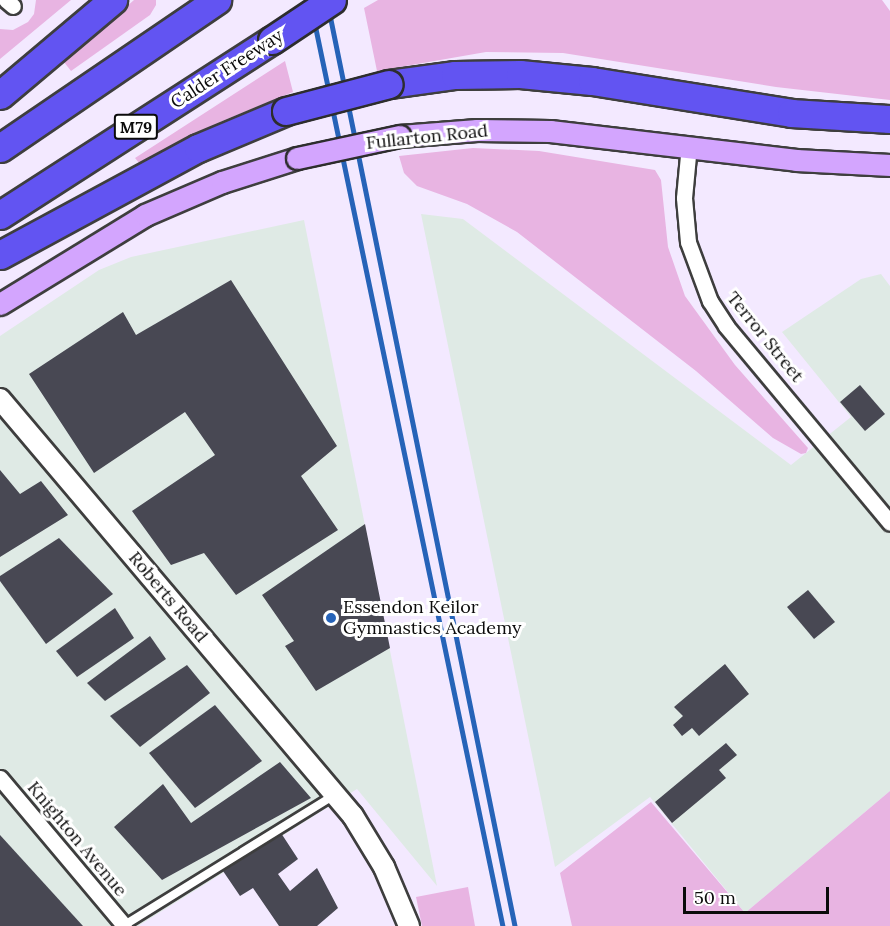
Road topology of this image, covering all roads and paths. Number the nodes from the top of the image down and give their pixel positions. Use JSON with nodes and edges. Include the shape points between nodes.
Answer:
{"nodes":[{"id":1,"x":114,"y":0,"type":"edge"},
{"id":2,"x":217,"y":0,"type":"edge"},
{"id":3,"x":332,"y":0,"type":"edge"},
{"id":4,"x":0,"y":95,"type":"edge"},
{"id":5,"x":890,"y":119,"type":"edge"},
{"id":6,"x":689,"y":145,"type":"junction"},
{"id":7,"x":0,"y":148,"type":"edge"},
{"id":8,"x":890,"y":165,"type":"edge"},
{"id":9,"x":0,"y":215,"type":"edge"},
{"id":10,"x":0,"y":255,"type":"edge"},
{"id":11,"x":0,"y":304,"type":"edge"},
{"id":12,"x":0,"y":399,"type":"edge"},
{"id":13,"x":890,"y":524,"type":"edge"},
{"id":14,"x":0,"y":778,"type":"edge"},
{"id":15,"x":335,"y":794,"type":"junction"},
{"id":16,"x":124,"y":926,"type":"edge"},
{"id":17,"x":395,"y":926,"type":"edge"},
{"id":18,"x":409,"y":926,"type":"edge"}],
"edges":[{"from":1,"to":4,"type":"highway"},
{"from":2,"to":7,"type":"highway"},
{"from":3,"to":9,"type":"highway","name":"Calder Freeway","number":"M79","bridge":true},
{"from":5,"to":10,"type":"highway","bridge":true,"via":[[791,113],[592,81],[520,74],[455,75],[389,84],[286,111],[188,153]]},
{"from":6,"to":8,"type":"main road","name":"Fullarton Road","via":[[796,160]]},
{"from":6,"to":11,"type":"main road","name":"Fullarton Road","bridge":true,"via":[[550,131],[468,131],[400,136],[297,158],[222,182],[145,215]]},
{"from":6,"to":13,"type":"street","name":"Terror Street","via":[[684,198],[688,242],[710,301],[726,326]]},
{"from":12,"to":15,"type":"street","name":"Roberts Road"},
{"from":14,"to":16,"type":"street","name":"Knighton Avenue"},
{"from":15,"to":16,"type":"lane"},
{"from":15,"to":17,"type":"street","name":"Roberts Road"},
{"from":15,"to":18,"type":"street","name":"Roberts Road","via":[[384,867]]}]}
